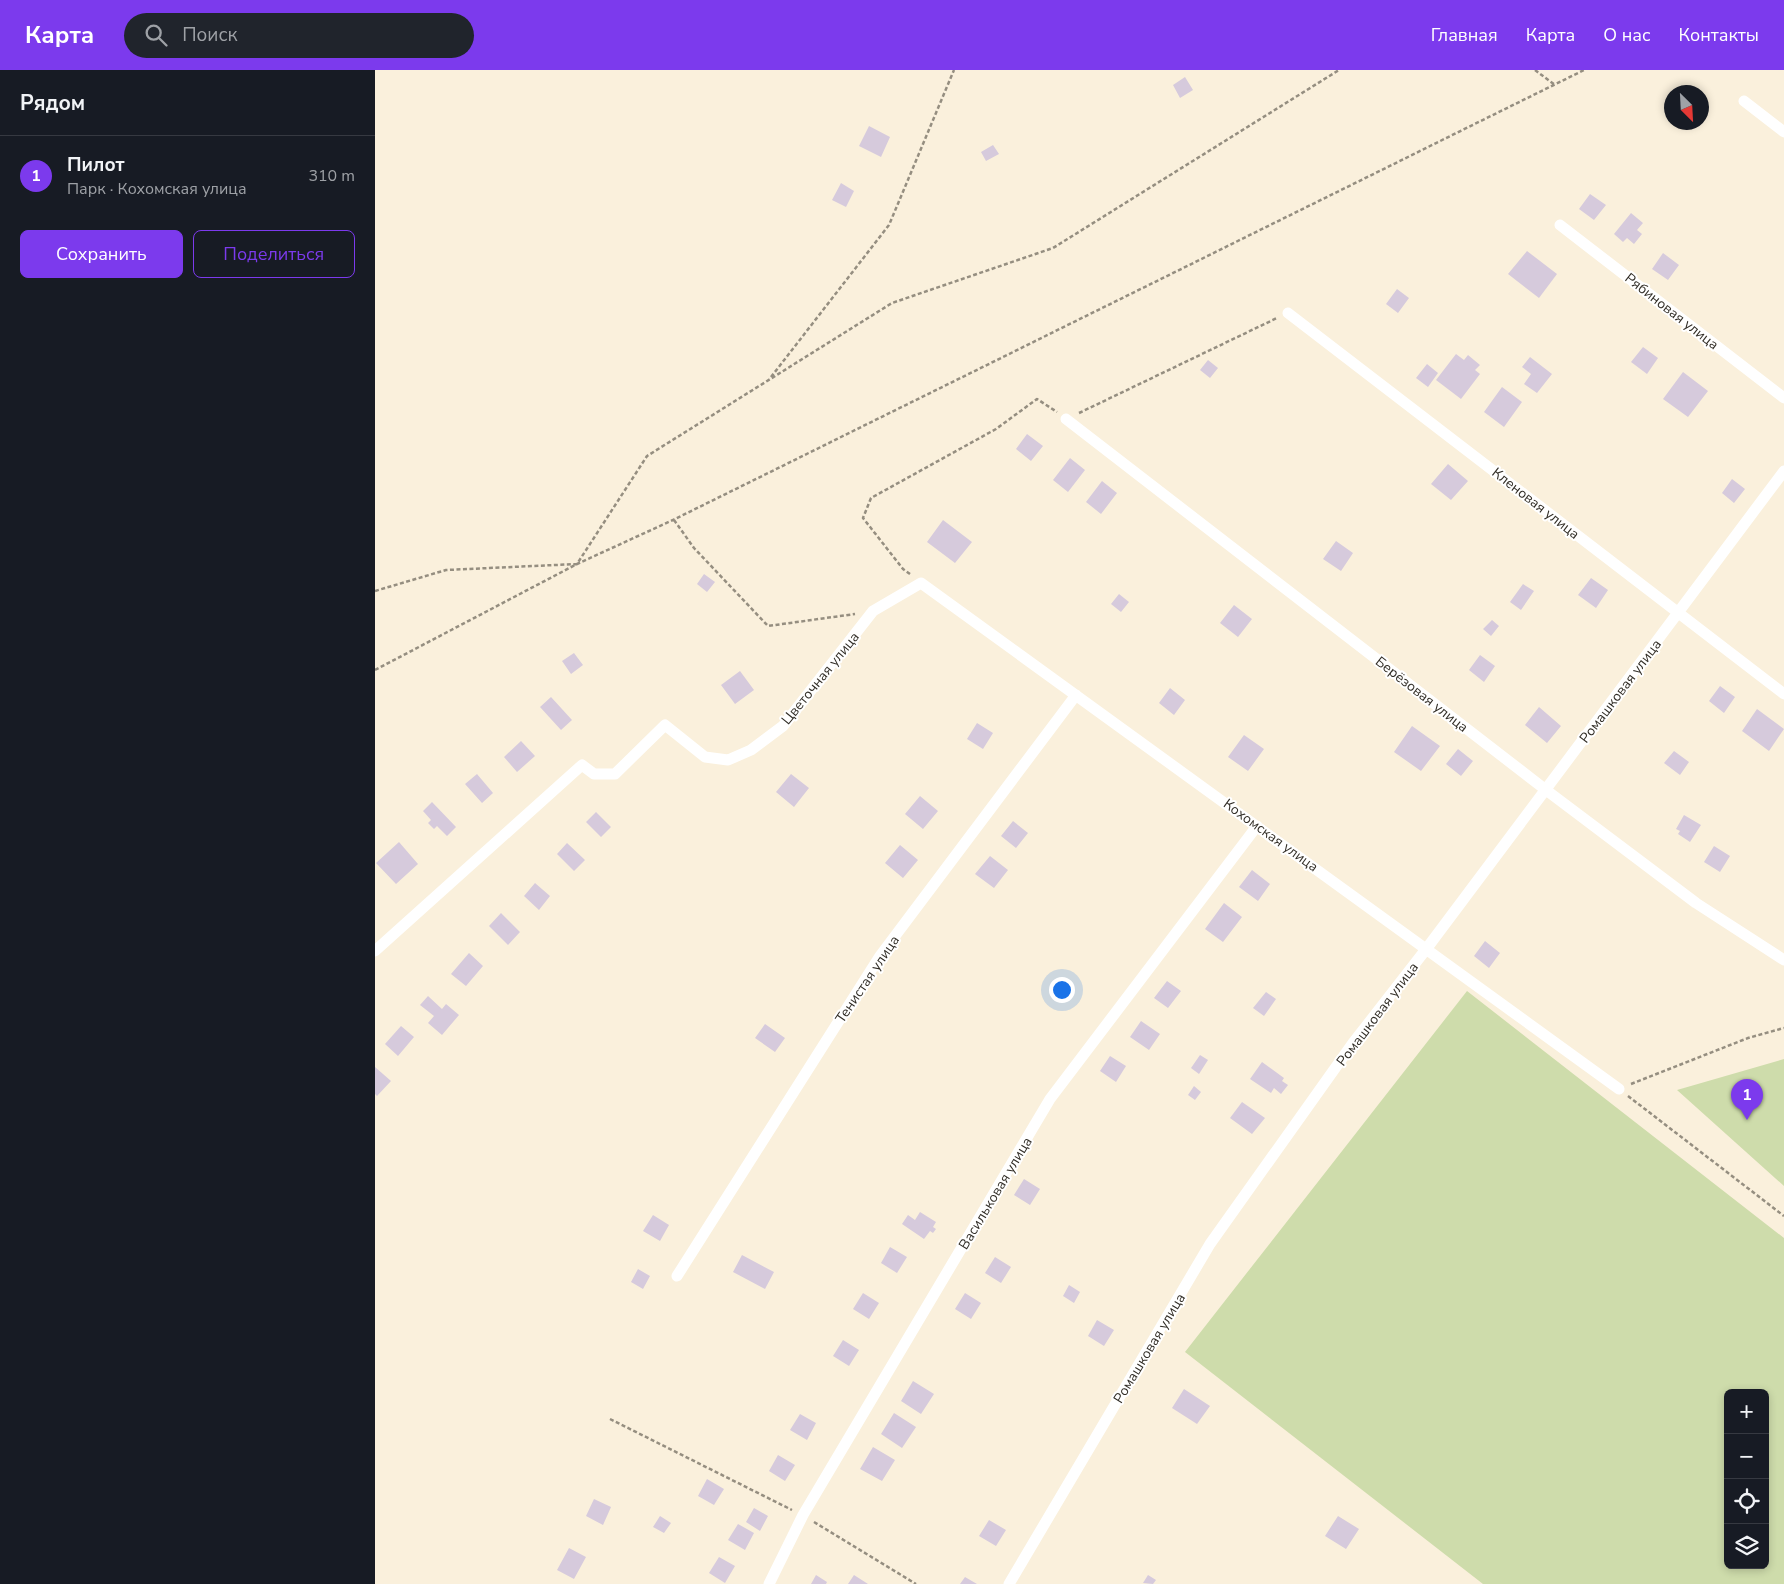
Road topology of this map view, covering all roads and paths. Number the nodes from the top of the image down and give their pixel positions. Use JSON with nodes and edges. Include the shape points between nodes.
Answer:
{"nodes":[{"id":1,"x":955,"y":70,"type":"edge"},
{"id":2,"x":1339,"y":70,"type":"edge"},
{"id":3,"x":1535,"y":70,"type":"edge"},
{"id":4,"x":1584,"y":70,"type":"edge"},
{"id":5,"x":1555,"y":85,"type":"junction"},
{"id":6,"x":1744,"y":101,"type":"dead end"},
{"id":7,"x":1784,"y":132,"type":"edge"},
{"id":8,"x":1560,"y":225,"type":"dead end"},
{"id":9,"x":1288,"y":313,"type":"joint"},
{"id":10,"x":769,"y":380,"type":"junction"},
{"id":11,"x":1784,"y":398,"type":"edge"},
{"id":12,"x":1067,"y":419,"type":"junction"},
{"id":13,"x":1784,"y":471,"type":"edge"},
{"id":14,"x":673,"y":520,"type":"junction"},
{"id":15,"x":577,"y":564,"type":"junction"},
{"id":16,"x":921,"y":583,"type":"junction"},
{"id":17,"x":375,"y":590,"type":"edge"},
{"id":18,"x":873,"y":611,"type":"junction"},
{"id":19,"x":1678,"y":613,"type":"junction"},
{"id":20,"x":375,"y":670,"type":"edge"},
{"id":21,"x":1784,"y":694,"type":"edge"},
{"id":22,"x":1077,"y":695,"type":"junction"},
{"id":23,"x":1546,"y":790,"type":"junction"},
{"id":24,"x":1257,"y":826,"type":"junction"},
{"id":25,"x":1427,"y":948,"type":"junction"},
{"id":26,"x":375,"y":951,"type":"edge"},
{"id":27,"x":1784,"y":960,"type":"edge"},
{"id":28,"x":1784,"y":1028,"type":"edge"},
{"id":29,"x":1619,"y":1089,"type":"junction"},
{"id":30,"x":1784,"y":1216,"type":"edge"},
{"id":31,"x":677,"y":1276,"type":"dead end"},
{"id":32,"x":610,"y":1419,"type":"dead end"},
{"id":33,"x":803,"y":1515,"type":"junction"},
{"id":34,"x":769,"y":1584,"type":"edge"},
{"id":35,"x":916,"y":1584,"type":"edge"},
{"id":36,"x":1009,"y":1584,"type":"edge"}],
"edges":[{"from":1,"to":10,"type":"path","via":[[889,225]]},
{"from":2,"to":10,"type":"path","via":[[1053,248],[893,303]]},
{"from":3,"to":5,"type":"path"},
{"from":4,"to":5,"type":"path"},
{"from":5,"to":14,"type":"path"},
{"from":6,"to":7,"type":"street"},
{"from":8,"to":11,"type":"street","name":"Рябиновая улица"},
{"from":9,"to":12,"type":"path"},
{"from":9,"to":19,"type":"street","name":"Кленовая улица"},
{"from":10,"to":15,"type":"path","via":[[647,456]]},
{"from":12,"to":16,"type":"path","via":[[1037,399],[996,429],[871,498],[863,518],[903,569]]},
{"from":12,"to":23,"type":"street","name":"Берёзовая улица"},
{"from":13,"to":19,"type":"street","name":"Ромашковая улица"},
{"from":14,"to":15,"type":"path"},
{"from":14,"to":18,"type":"path","via":[[694,548],[767,626]]},
{"from":15,"to":17,"type":"path","via":[[446,570]]},
{"from":15,"to":20,"type":"path"},
{"from":16,"to":18,"type":"street","name":"Цветочная улица"},
{"from":16,"to":22,"type":"street","name":"Кохомская улица"},
{"from":18,"to":26,"type":"street","name":"Цветочная улица","via":[[783,726],[751,750],[728,760],[705,757],[665,724],[615,774],[594,774],[582,764]]},
{"from":19,"to":21,"type":"street","name":"Кленовая улица"},
{"from":19,"to":23,"type":"street","name":"Ромашковая улица"},
{"from":22,"to":24,"type":"street","name":"Кохомская улица"},
{"from":22,"to":31,"type":"street","name":"Тенистая улица","via":[[880,956]]},
{"from":23,"to":25,"type":"street","name":"Ромашковая улица"},
{"from":23,"to":27,"type":"street","name":"Берёзовая улица","via":[[1696,903]]},
{"from":24,"to":25,"type":"street","name":"Кохомская улица"},
{"from":24,"to":33,"type":"street","name":"Васильковая улица","via":[[1050,1099]]},
{"from":25,"to":29,"type":"street","name":"Кохомская улица"},
{"from":25,"to":36,"type":"street","name":"Ромашковая улица","via":[[1353,1043],[1210,1244]]},
{"from":28,"to":29,"type":"path","via":[[1748,1038]]},
{"from":29,"to":30,"type":"path"},
{"from":32,"to":33,"type":"path"},
{"from":33,"to":34,"type":"street","name":"Васильковая улица"},
{"from":33,"to":35,"type":"path"}]}
